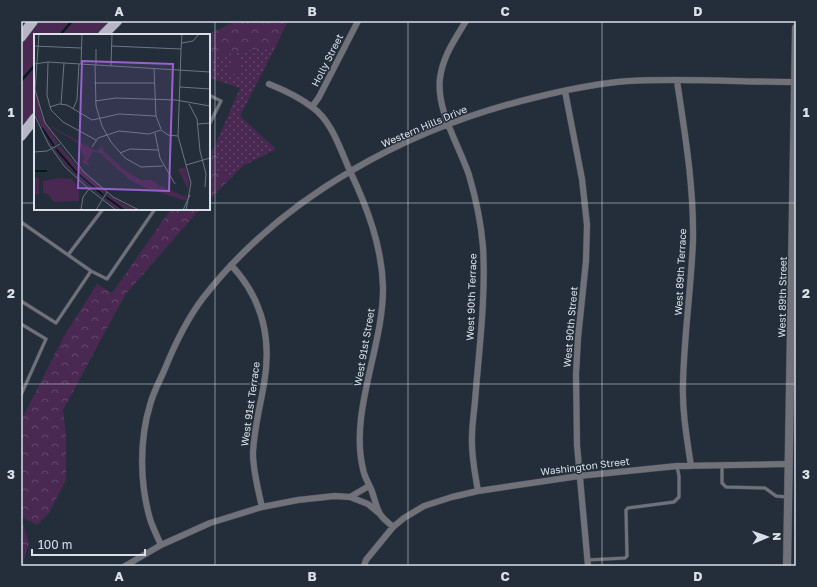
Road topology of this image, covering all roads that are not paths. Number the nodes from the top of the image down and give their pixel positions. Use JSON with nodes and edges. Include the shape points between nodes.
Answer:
{"nodes":[{"id":1,"x":33,"y":21,"type":"edge"},
{"id":2,"x":116,"y":21,"type":"edge"},
{"id":3,"x":358,"y":21,"type":"edge"},
{"id":4,"x":466,"y":21,"type":"edge"},
{"id":5,"x":796,"y":28,"type":"edge"},
{"id":6,"x":104,"y":34,"type":"edge"},
{"id":7,"x":21,"y":37,"type":"edge"},
{"id":8,"x":676,"y":81,"type":"junction"},
{"id":9,"x":795,"y":82,"type":"edge"},
{"id":10,"x":269,"y":84,"type":"dead end"},
{"id":11,"x":565,"y":91,"type":"junction"},
{"id":12,"x":796,"y":91,"type":"edge"},
{"id":13,"x":210,"y":95,"type":"edge"},
{"id":14,"x":312,"y":107,"type":"junction"},
{"id":15,"x":34,"y":119,"type":"edge"},
{"id":16,"x":210,"y":123,"type":"edge"},
{"id":17,"x":449,"y":124,"type":"junction"},
{"id":18,"x":21,"y":136,"type":"edge"},
{"id":19,"x":350,"y":171,"type":"junction"},
{"id":20,"x":795,"y":186,"type":"edge"},
{"id":21,"x":102,"y":210,"type":"edge"},
{"id":22,"x":154,"y":210,"type":"edge"},
{"id":23,"x":21,"y":222,"type":"edge"},
{"id":24,"x":68,"y":255,"type":"junction"},
{"id":25,"x":232,"y":265,"type":"junction"},
{"id":26,"x":91,"y":271,"type":"junction"},
{"id":27,"x":21,"y":301,"type":"edge"},
{"id":28,"x":21,"y":324,"type":"edge"},
{"id":29,"x":21,"y":395,"type":"edge"},
{"id":30,"x":789,"y":464,"type":"junction"},
{"id":31,"x":722,"y":465,"type":"junction"},
{"id":32,"x":677,"y":466,"type":"junction"},
{"id":33,"x":691,"y":466,"type":"junction"},
{"id":34,"x":579,"y":476,"type":"junction"},
{"id":35,"x":370,"y":486,"type":"junction"},
{"id":36,"x":478,"y":491,"type":"junction"},
{"id":37,"x":350,"y":497,"type":"junction"},
{"id":38,"x":788,"y":497,"type":"junction"},
{"id":39,"x":262,"y":507,"type":"junction"},
{"id":40,"x":380,"y":514,"type":"junction"},
{"id":41,"x":393,"y":527,"type":"junction"},
{"id":42,"x":161,"y":545,"type":"junction"},
{"id":43,"x":588,"y":563,"type":"edge"},
{"id":44,"x":125,"y":566,"type":"edge"},
{"id":45,"x":364,"y":566,"type":"edge"},
{"id":46,"x":787,"y":566,"type":"edge"}],
"edges":[{"from":1,"to":7,"type":"main road"},
{"from":2,"to":6,"type":"main road"},
{"from":3,"to":14,"type":"street","name":"Holly Street"},
{"from":4,"to":17,"type":"street","name":"West 90th Terrace","via":[[443,62],[440,78],[441,105]]},
{"from":5,"to":9,"type":"street","name":"West 89th Street"},
{"from":8,"to":9,"type":"street","name":"Western Hills Drive"},
{"from":8,"to":11,"type":"street","name":"Western Hills Drive","via":[[630,81]]},
{"from":8,"to":33,"type":"street","name":"West 89th Terrace","via":[[693,206],[683,385],[684,423]]},
{"from":9,"to":12,"type":"street","name":"West 89th Street"},
{"from":10,"to":14,"type":"street","name":"West 91st Street"},
{"from":11,"to":17,"type":"street","name":"Western Hills Drive","via":[[499,107]]},
{"from":11,"to":34,"type":"street","name":"West 90th Street","via":[[582,179],[587,225],[576,374]]},
{"from":12,"to":20,"type":"street","name":"West 89th Street"},
{"from":13,"to":16,"type":"lane","via":[[222,101]]},
{"from":14,"to":19,"type":"street","name":"West 91st Street","via":[[326,122]]},
{"from":15,"to":18,"type":"main road"},
{"from":17,"to":19,"type":"street","name":"Western Hills Drive","via":[[401,144]]},
{"from":17,"to":36,"type":"street","name":"West 90th Terrace","via":[[476,198],[483,248],[483,291],[472,437],[473,466]]},
{"from":19,"to":25,"type":"street","name":"Western Hills Drive","via":[[303,203],[262,236]]},
{"from":19,"to":35,"type":"street","name":"West 91st Street","via":[[369,216],[378,252],[382,286],[380,321],[360,432],[363,469]]},
{"from":20,"to":30,"type":"street","name":"West 89th Street"},
{"from":21,"to":24,"type":"lane"},
{"from":22,"to":26,"type":"lane","via":[[107,279]]},
{"from":23,"to":24,"type":"lane"},
{"from":24,"to":26,"type":"lane"},
{"from":25,"to":39,"type":"street","name":"West 91st Terrace","via":[[253,293],[265,331],[266,366],[253,453]]},
{"from":25,"to":42,"type":"street","name":"Western Hills Drive","via":[[202,299],[170,355],[150,404],[143,444],[143,476],[151,520]]},
{"from":26,"to":27,"type":"lane","via":[[56,322]]},
{"from":28,"to":29,"type":"lane","via":[[46,339]]},
{"from":30,"to":31,"type":"street","name":"Washington Street"},
{"from":30,"to":38,"type":"street","name":"West 89th Street"},
{"from":31,"to":33,"type":"street","name":"Washington Street"},
{"from":31,"to":38,"type":"lane","via":[[722,483],[726,487],[765,488],[776,496]]},
{"from":32,"to":33,"type":"street","name":"Washington Street"},
{"from":32,"to":34,"type":"street","name":"Washington Street"},
{"from":32,"to":43,"type":"lane","via":[[679,497],[674,502],[626,510],[627,556]]},
{"from":34,"to":36,"type":"street","name":"Washington Street"},
{"from":34,"to":43,"type":"street","name":"West 90th Street"},
{"from":35,"to":37,"type":"street"},
{"from":35,"to":40,"type":"street","name":"West 91st Street"},
{"from":36,"to":41,"type":"street","name":"Washington Street","via":[[424,506]]},
{"from":37,"to":39,"type":"street","via":[[298,500]]},
{"from":37,"to":40,"type":"street","via":[[368,504]]},
{"from":38,"to":46,"type":"street","name":"West 89th Street"},
{"from":39,"to":42,"type":"street","via":[[210,523]]},
{"from":40,"to":41,"type":"street","name":"West 91st Street"},
{"from":41,"to":45,"type":"street"},
{"from":42,"to":44,"type":"street"}]}
